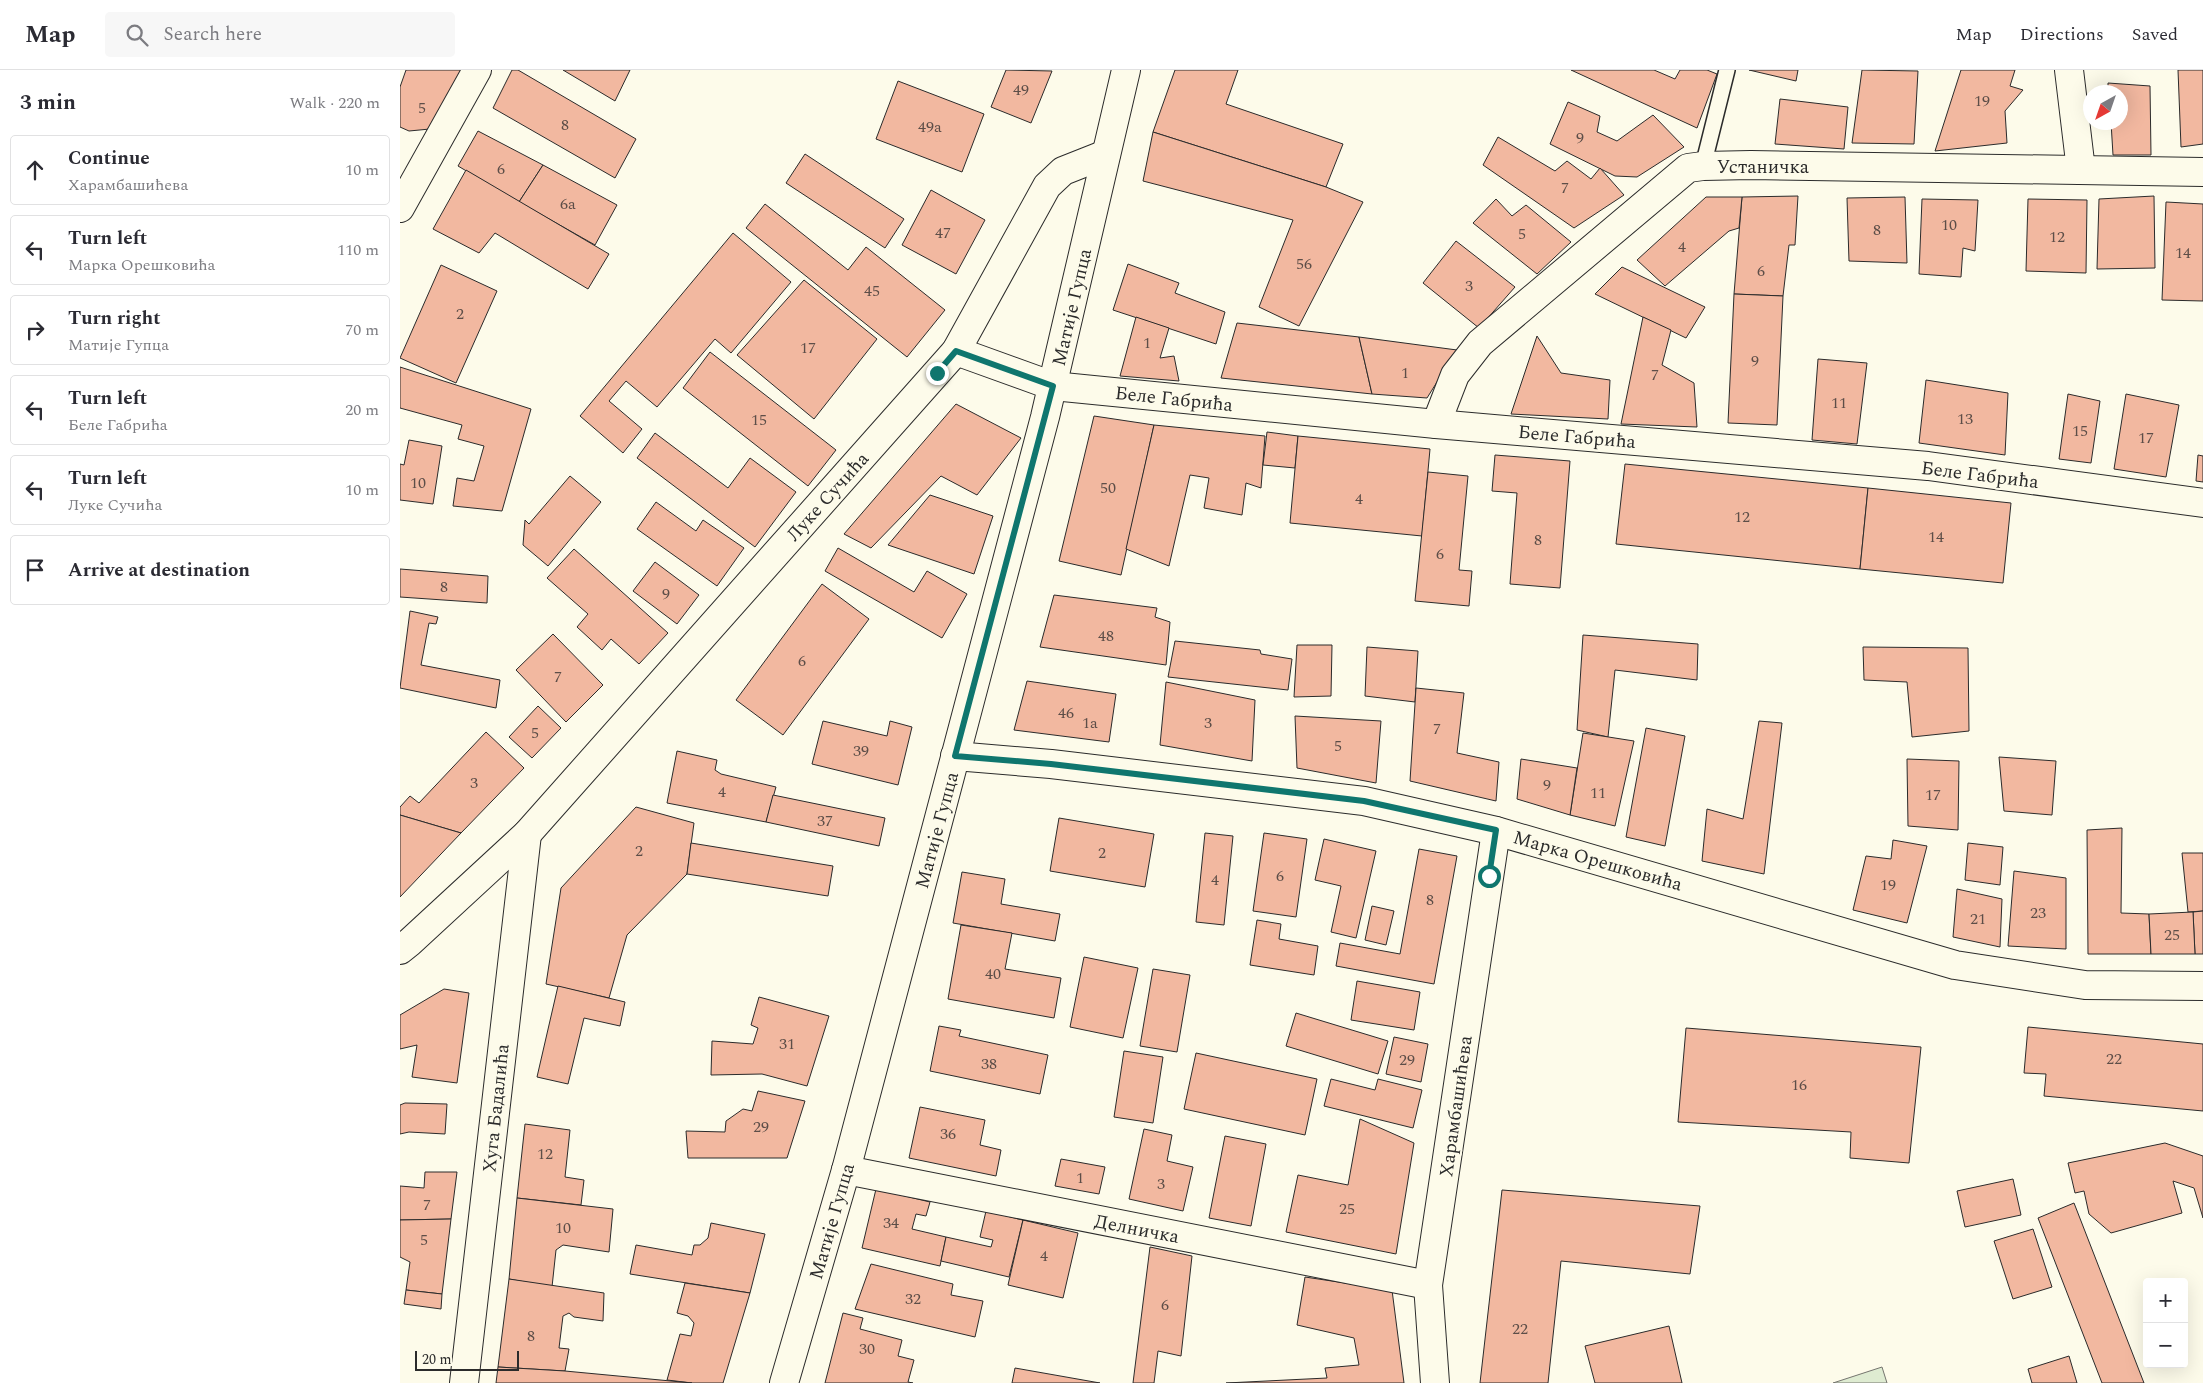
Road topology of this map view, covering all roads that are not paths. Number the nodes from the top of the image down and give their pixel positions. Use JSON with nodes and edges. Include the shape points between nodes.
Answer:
{"nodes":[{"id":1,"x":477,"y":70,"type":"edge"},
{"id":2,"x":1727,"y":70,"type":"edge"},
{"id":3,"x":2069,"y":70,"type":"edge"},
{"id":4,"x":1120,"y":72,"type":"edge"},
{"id":5,"x":1106,"y":154,"type":"junction"},
{"id":6,"x":1703,"y":166,"type":"junction"},
{"id":7,"x":2081,"y":170,"type":"junction"},
{"id":8,"x":2203,"y":172,"type":"edge"},
{"id":9,"x":400,"y":208,"type":"edge"},
{"id":10,"x":956,"y":351,"type":"junction"},
{"id":11,"x":1053,"y":386,"type":"junction"},
{"id":12,"x":1436,"y":424,"type":"junction"},
{"id":13,"x":2203,"y":503,"type":"edge"},
{"id":14,"x":955,"y":756,"type":"junction"},
{"id":15,"x":1496,"y":830,"type":"junction"},
{"id":16,"x":527,"y":834,"type":"junction"},
{"id":17,"x":400,"y":950,"type":"edge"},
{"id":18,"x":2203,"y":986,"type":"edge"},
{"id":19,"x":846,"y":1170,"type":"junction"},
{"id":20,"x":1428,"y":1285,"type":"junction"},
{"id":21,"x":464,"y":1383,"type":"edge"},
{"id":22,"x":784,"y":1383,"type":"edge"},
{"id":23,"x":1435,"y":1383,"type":"edge"}],
"edges":[{"from":1,"to":9,"type":"street"},
{"from":2,"to":6,"type":"lane"},
{"from":3,"to":7,"type":"street"},
{"from":4,"to":5,"type":"street","name":"Матије Гупца"},
{"from":5,"to":10,"type":"street","name":"Луке Сучића","via":[[1063,171],[1047,186]]},
{"from":5,"to":11,"type":"street","name":"Матије Гупца"},
{"from":6,"to":7,"type":"street","name":"Устаничка"},
{"from":6,"to":12,"type":"street","name":"Устаничка","via":[[1688,168],[1480,343],[1454,375]]},
{"from":7,"to":8,"type":"street","name":"Устаничка"},
{"from":10,"to":11,"type":"street","name":"Беле Габрића"},
{"from":10,"to":16,"type":"street","name":"Луке Сучића"},
{"from":11,"to":12,"type":"street","name":"Беле Габрића"},
{"from":11,"to":14,"type":"street","name":"Матије Гупца"},
{"from":12,"to":13,"type":"street","name":"Беле Габрића","via":[[1928,466]]},
{"from":14,"to":15,"type":"street","name":"Марка Орешковића","via":[[1051,764],[1364,801]]},
{"from":14,"to":19,"type":"street","name":"Матије Гупца"},
{"from":15,"to":18,"type":"street","name":"Марка Орешковића","via":[[1955,965],[2085,985]]},
{"from":15,"to":20,"type":"street","name":"Харамбашићева"},
{"from":16,"to":17,"type":"street","name":"Луке Сучића"},
{"from":16,"to":21,"type":"street","name":"Хуга Бадалића"},
{"from":19,"to":20,"type":"street","name":"Делничка"},
{"from":19,"to":22,"type":"street","name":"Матије Гупца"},
{"from":20,"to":23,"type":"street","name":"Харамбашићева"}]}
